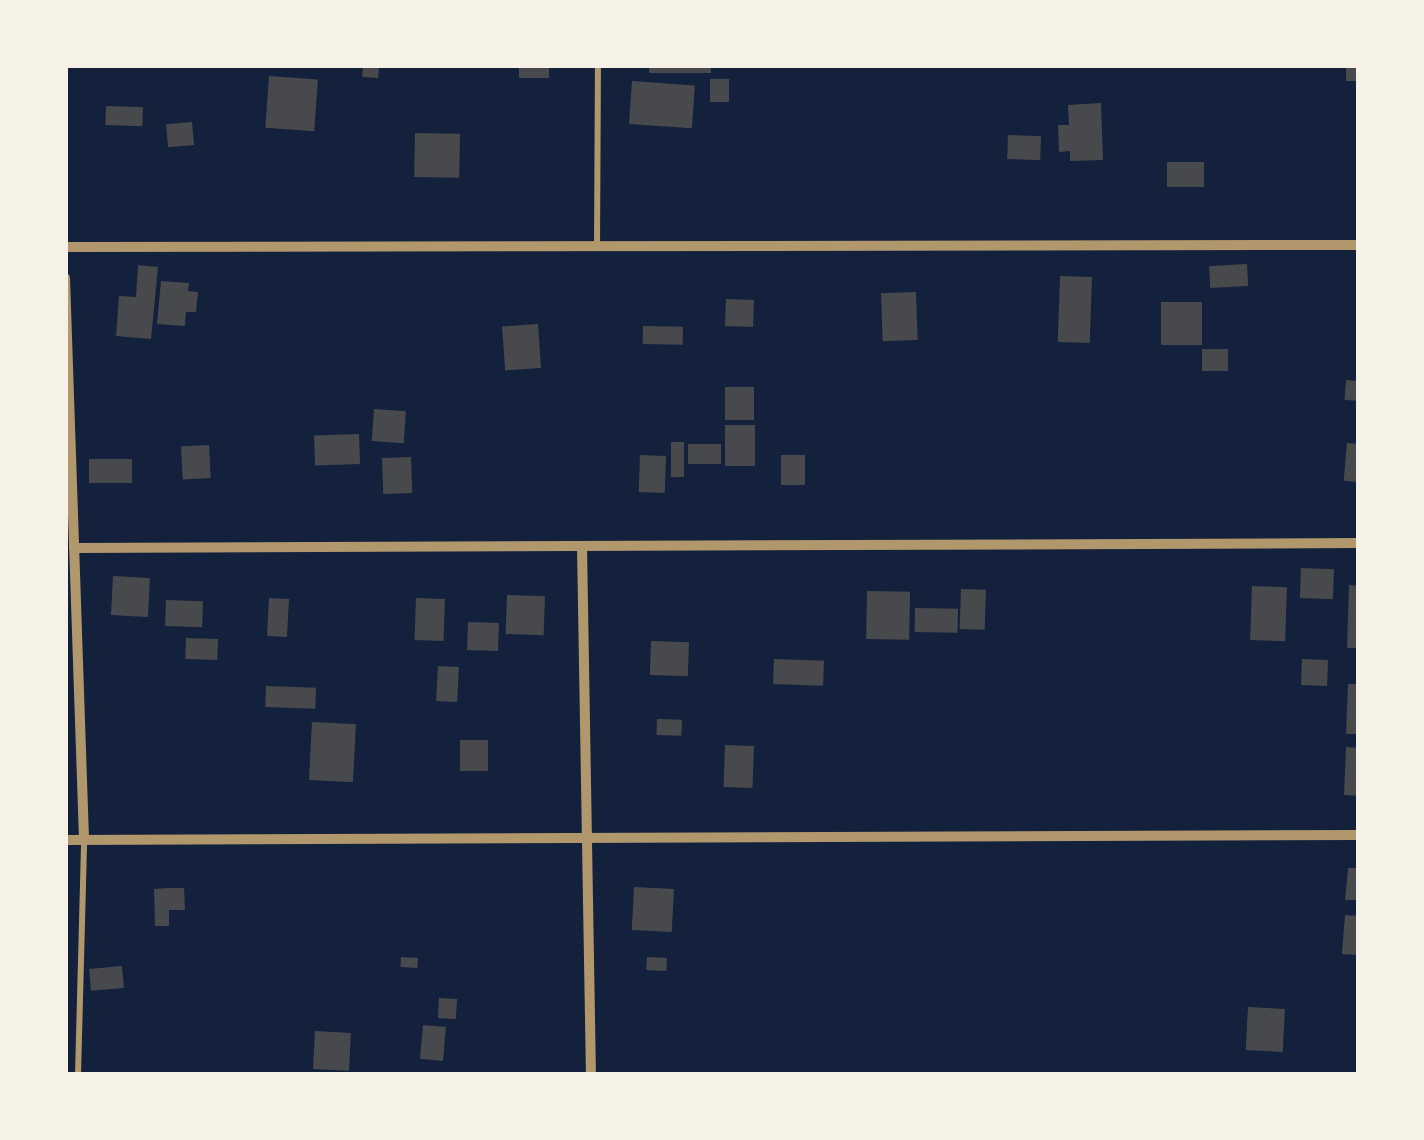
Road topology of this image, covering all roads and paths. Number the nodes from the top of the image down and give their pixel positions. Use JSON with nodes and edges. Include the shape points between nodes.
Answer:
{"nodes":[{"id":1,"x":598,"y":65,"type":"edge"},
{"id":2,"x":1359,"y":245,"type":"edge"},
{"id":3,"x":596,"y":246,"type":"junction"},
{"id":4,"x":65,"y":247,"type":"edge"},
{"id":5,"x":65,"y":278,"type":"edge"},
{"id":6,"x":1359,"y":544,"type":"edge"},
{"id":7,"x":582,"y":546,"type":"junction"},
{"id":8,"x":74,"y":548,"type":"junction"},
{"id":9,"x":1359,"y":836,"type":"edge"},
{"id":10,"x":587,"y":838,"type":"junction"},
{"id":11,"x":65,"y":840,"type":"edge"},
{"id":12,"x":84,"y":840,"type":"junction"},
{"id":13,"x":78,"y":1075,"type":"edge"},
{"id":14,"x":591,"y":1075,"type":"edge"}],
"edges":[{"from":1,"to":3,"type":"lane"},
{"from":2,"to":3,"type":"street"},
{"from":3,"to":4,"type":"street"},
{"from":5,"to":8,"type":"street"},
{"from":6,"to":7,"type":"street"},
{"from":7,"to":8,"type":"street"},
{"from":7,"to":10,"type":"street"},
{"from":8,"to":12,"type":"street"},
{"from":9,"to":10,"type":"street"},
{"from":10,"to":12,"type":"street"},
{"from":10,"to":14,"type":"street"},
{"from":11,"to":12,"type":"street"},
{"from":12,"to":13,"type":"lane"}]}
